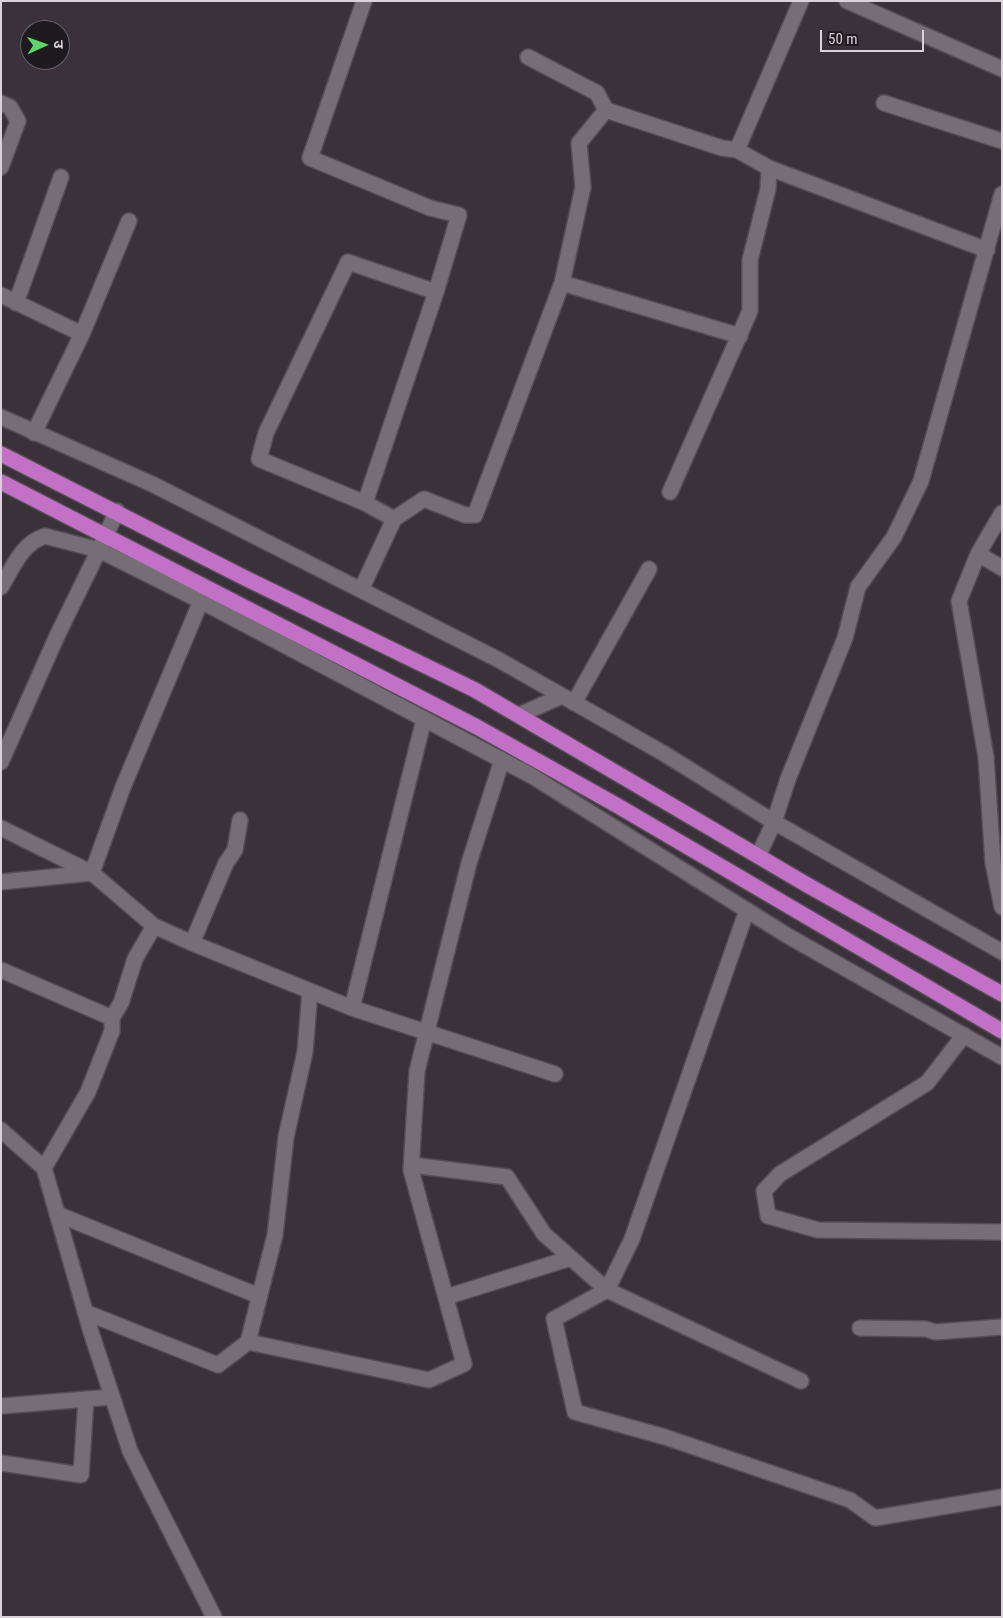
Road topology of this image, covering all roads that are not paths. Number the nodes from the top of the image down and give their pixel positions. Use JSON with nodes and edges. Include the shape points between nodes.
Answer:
{"nodes":[{"id":1,"x":364,"y":1,"type":"edge"},
{"id":2,"x":801,"y":1,"type":"edge"},
{"id":3,"x":847,"y":1,"type":"edge"},
{"id":4,"x":528,"y":57,"type":"dead end"},
{"id":5,"x":1002,"y":69,"type":"edge"},
{"id":6,"x":1,"y":103,"type":"edge"},
{"id":7,"x":884,"y":103,"type":"dead end"},
{"id":8,"x":606,"y":110,"type":"junction"},
{"id":9,"x":1002,"y":141,"type":"edge"},
{"id":10,"x":737,"y":150,"type":"junction"},
{"id":11,"x":1,"y":167,"type":"edge"},
{"id":12,"x":769,"y":168,"type":"junction"},
{"id":13,"x":61,"y":177,"type":"dead end"},
{"id":14,"x":1002,"y":194,"type":"edge"},
{"id":15,"x":129,"y":221,"type":"dead end"},
{"id":16,"x":998,"y":222,"type":"edge"},
{"id":17,"x":987,"y":250,"type":"junction"},
{"id":18,"x":562,"y":283,"type":"junction"},
{"id":19,"x":436,"y":292,"type":"junction"},
{"id":20,"x":1,"y":295,"type":"edge"},
{"id":21,"x":16,"y":303,"type":"junction"},
{"id":22,"x":82,"y":334,"type":"junction"},
{"id":23,"x":740,"y":336,"type":"junction"},
{"id":24,"x":1,"y":417,"type":"edge"},
{"id":25,"x":34,"y":433,"type":"junction"},
{"id":26,"x":1,"y":454,"type":"edge"},
{"id":27,"x":1,"y":482,"type":"edge"},
{"id":28,"x":670,"y":492,"type":"dead end"},
{"id":29,"x":364,"y":503,"type":"junction"},
{"id":30,"x":117,"y":511,"type":"junction"},
{"id":31,"x":1002,"y":513,"type":"edge"},
{"id":32,"x":394,"y":519,"type":"junction"},
{"id":33,"x":106,"y":535,"type":"junction"},
{"id":34,"x":99,"y":550,"type":"junction"},
{"id":35,"x":978,"y":554,"type":"junction"},
{"id":36,"x":649,"y":568,"type":"dead end"},
{"id":37,"x":1002,"y":568,"type":"edge"},
{"id":38,"x":1,"y":587,"type":"edge"},
{"id":39,"x":361,"y":590,"type":"junction"},
{"id":40,"x":201,"y":600,"type":"junction"},
{"id":41,"x":568,"y":699,"type":"junction"},
{"id":42,"x":519,"y":715,"type":"junction"},
{"id":43,"x":424,"y":720,"type":"junction"},
{"id":44,"x":531,"y":757,"type":"junction"},
{"id":45,"x":502,"y":760,"type":"junction"},
{"id":46,"x":1,"y":762,"type":"edge"},
{"id":47,"x":532,"y":776,"type":"junction"},
{"id":48,"x":240,"y":820,"type":"dead end"},
{"id":49,"x":774,"y":822,"type":"junction"},
{"id":50,"x":1,"y":828,"type":"edge"},
{"id":51,"x":758,"y":856,"type":"junction"},
{"id":52,"x":92,"y":873,"type":"junction"},
{"id":53,"x":1,"y":882,"type":"edge"},
{"id":54,"x":1002,"y":907,"type":"edge"},
{"id":55,"x":746,"y":910,"type":"junction"},
{"id":56,"x":154,"y":926,"type":"junction"},
{"id":57,"x":192,"y":943,"type":"junction"},
{"id":58,"x":1001,"y":949,"type":"edge"},
{"id":59,"x":1,"y":970,"type":"edge"},
{"id":60,"x":310,"y":991,"type":"junction"},
{"id":61,"x":1002,"y":994,"type":"edge"},
{"id":62,"x":352,"y":1008,"type":"junction"},
{"id":63,"x":112,"y":1018,"type":"junction"},
{"id":64,"x":1002,"y":1031,"type":"edge"},
{"id":65,"x":427,"y":1032,"type":"junction"},
{"id":66,"x":964,"y":1035,"type":"junction"},
{"id":67,"x":1000,"y":1054,"type":"edge"},
{"id":68,"x":555,"y":1074,"type":"dead end"},
{"id":69,"x":1,"y":1130,"type":"edge"},
{"id":70,"x":412,"y":1165,"type":"junction"},
{"id":71,"x":44,"y":1168,"type":"junction"},
{"id":72,"x":57,"y":1214,"type":"junction"},
{"id":73,"x":1002,"y":1232,"type":"edge"},
{"id":74,"x":571,"y":1258,"type":"junction"},
{"id":75,"x":607,"y":1290,"type":"junction"},
{"id":76,"x":260,"y":1296,"type":"junction"},
{"id":77,"x":446,"y":1297,"type":"junction"},
{"id":78,"x":85,"y":1312,"type":"junction"},
{"id":79,"x":1002,"y":1327,"type":"edge"},
{"id":80,"x":860,"y":1328,"type":"dead end"},
{"id":81,"x":248,"y":1342,"type":"junction"},
{"id":82,"x":801,"y":1381,"type":"dead end"},
{"id":83,"x":112,"y":1397,"type":"junction"},
{"id":84,"x":86,"y":1399,"type":"junction"},
{"id":85,"x":2,"y":1406,"type":"edge"},
{"id":86,"x":1,"y":1463,"type":"edge"},
{"id":87,"x":1002,"y":1497,"type":"edge"},
{"id":88,"x":214,"y":1617,"type":"edge"}],
"edges":[{"from":1,"to":19,"type":"street","via":[[310,158],[430,208],[459,215]]},
{"from":2,"to":10,"type":"street"},
{"from":3,"to":5,"type":"street"},
{"from":4,"to":8,"type":"street","via":[[597,93]]},
{"from":6,"to":11,"type":"street","via":[[10,107],[18,120]]},
{"from":7,"to":9,"type":"street"},
{"from":8,"to":10,"type":"street"},
{"from":8,"to":18,"type":"street","via":[[579,143],[583,186]]},
{"from":10,"to":12,"type":"street"},
{"from":12,"to":17,"type":"street"},
{"from":12,"to":23,"type":"street","via":[[768,189],[750,260],[750,311]]},
{"from":13,"to":21,"type":"street"},
{"from":14,"to":16,"type":"street"},
{"from":15,"to":22,"type":"street"},
{"from":16,"to":17,"type":"street"},
{"from":17,"to":49,"type":"street","via":[[921,481],[894,537],[858,587],[845,638]]},
{"from":18,"to":23,"type":"street"},
{"from":18,"to":32,"type":"street","via":[[475,514],[465,515],[424,499]]},
{"from":19,"to":29,"type":"street"},
{"from":19,"to":29,"type":"street","via":[[348,262],[266,433],[259,459]]},
{"from":20,"to":21,"type":"street"},
{"from":21,"to":22,"type":"street"},
{"from":22,"to":25,"type":"street"},
{"from":23,"to":28,"type":"street"},
{"from":24,"to":25,"type":"street"},
{"from":25,"to":39,"type":"street","via":[[152,484]]},
{"from":26,"to":30,"type":"highway"},
{"from":27,"to":33,"type":"highway"},
{"from":29,"to":32,"type":"street"},
{"from":30,"to":33,"type":"street"},
{"from":30,"to":42,"type":"highway"},
{"from":31,"to":35,"type":"street"},
{"from":32,"to":39,"type":"street"},
{"from":33,"to":34,"type":"street"},
{"from":33,"to":44,"type":"highway"},
{"from":34,"to":38,"type":"street","via":[[45,536],[38,538],[21,553]]},
{"from":34,"to":40,"type":"street"},
{"from":34,"to":46,"type":"street"},
{"from":35,"to":37,"type":"street"},
{"from":35,"to":54,"type":"street","via":[[959,601],[986,757],[993,863]]},
{"from":36,"to":41,"type":"street"},
{"from":39,"to":41,"type":"street"},
{"from":40,"to":43,"type":"street"},
{"from":40,"to":52,"type":"street","via":[[123,787]]},
{"from":41,"to":42,"type":"street"},
{"from":41,"to":49,"type":"street"},
{"from":42,"to":51,"type":"highway"},
{"from":43,"to":45,"type":"street"},
{"from":43,"to":62,"type":"street"},
{"from":44,"to":47,"type":"street"},
{"from":44,"to":64,"type":"highway"},
{"from":45,"to":47,"type":"street"},
{"from":45,"to":65,"type":"street","via":[[469,863]]},
{"from":47,"to":55,"type":"street"},
{"from":48,"to":57,"type":"street","via":[[235,850],[226,863]]},
{"from":49,"to":51,"type":"street"},
{"from":49,"to":58,"type":"street"},
{"from":50,"to":52,"type":"street"},
{"from":51,"to":61,"type":"highway"},
{"from":52,"to":53,"type":"street"},
{"from":52,"to":56,"type":"street"},
{"from":55,"to":66,"type":"street"},
{"from":55,"to":75,"type":"street","via":[[632,1239]]},
{"from":56,"to":57,"type":"street"},
{"from":56,"to":63,"type":"street","via":[[135,959],[121,1003]]},
{"from":57,"to":60,"type":"street"},
{"from":59,"to":63,"type":"street"},
{"from":60,"to":62,"type":"street"},
{"from":60,"to":76,"type":"street","via":[[304,1052],[286,1137],[275,1235]]},
{"from":62,"to":65,"type":"street"},
{"from":63,"to":71,"type":"street","via":[[112,1031],[88,1092]]},
{"from":65,"to":68,"type":"street"},
{"from":65,"to":70,"type":"street","via":[[417,1071]]},
{"from":66,"to":67,"type":"street"},
{"from":66,"to":73,"type":"street","via":[[927,1083],[780,1174],[764,1191],[768,1216],[818,1230]]},
{"from":69,"to":71,"type":"street"},
{"from":70,"to":74,"type":"street","via":[[507,1177],[544,1234]]},
{"from":70,"to":77,"type":"street"},
{"from":71,"to":72,"type":"street"},
{"from":72,"to":76,"type":"street"},
{"from":72,"to":78,"type":"street"},
{"from":74,"to":75,"type":"street"},
{"from":74,"to":77,"type":"street"},
{"from":75,"to":82,"type":"street"},
{"from":75,"to":87,"type":"street","via":[[554,1319],[575,1412],[665,1437],[850,1500],[875,1518]]},
{"from":76,"to":81,"type":"street"},
{"from":77,"to":81,"type":"street","via":[[464,1364],[429,1380]]},
{"from":78,"to":81,"type":"street","via":[[218,1365]]},
{"from":78,"to":83,"type":"street"},
{"from":79,"to":80,"type":"street","via":[[935,1332],[926,1329]]},
{"from":83,"to":84,"type":"street"},
{"from":83,"to":88,"type":"street","via":[[130,1451]]},
{"from":84,"to":85,"type":"street"},
{"from":84,"to":86,"type":"street","via":[[81,1475]]}]}
